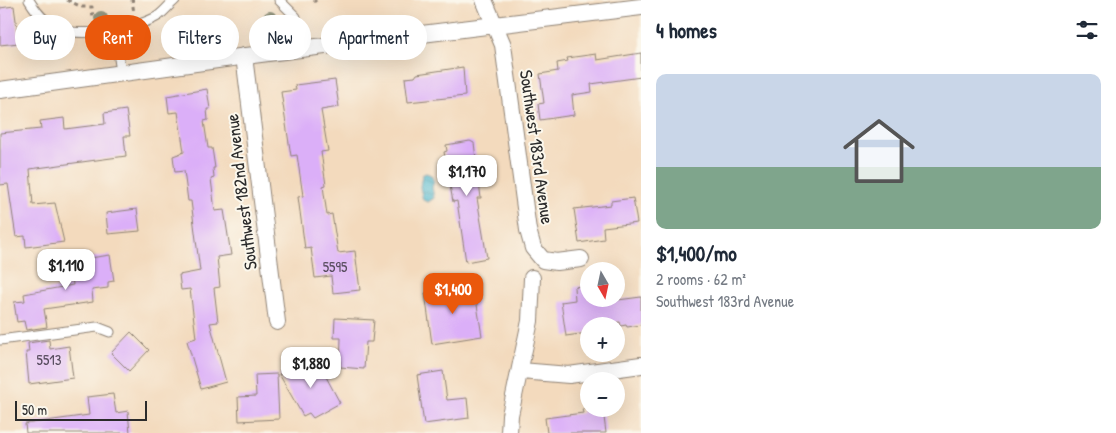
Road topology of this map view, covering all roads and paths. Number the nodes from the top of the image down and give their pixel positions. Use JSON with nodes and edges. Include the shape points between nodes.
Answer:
{"nodes":[{"id":1,"x":29,"y":0,"type":"edge"},
{"id":2,"x":67,"y":0,"type":"edge"},
{"id":3,"x":175,"y":0,"type":"edge"},
{"id":4,"x":279,"y":0,"type":"edge"},
{"id":5,"x":484,"y":0,"type":"edge"},
{"id":6,"x":641,"y":7,"type":"edge"},
{"id":7,"x":92,"y":15,"type":"edge"},
{"id":8,"x":294,"y":15,"type":"edge"},
{"id":9,"x":151,"y":18,"type":"edge"},
{"id":10,"x":494,"y":24,"type":"junction"},
{"id":11,"x":85,"y":31,"type":"edge"},
{"id":12,"x":244,"y":56,"type":"junction"},
{"id":13,"x":119,"y":60,"type":"edge"},
{"id":14,"x":121,"y":73,"type":"junction"},
{"id":15,"x":0,"y":90,"type":"edge"},
{"id":16,"x":581,"y":259,"type":"dead end"},
{"id":17,"x":532,"y":278,"type":"dead end"},
{"id":18,"x":277,"y":322,"type":"dead end"},
{"id":19,"x":110,"y":332,"type":"dead end"},
{"id":20,"x":0,"y":340,"type":"edge"},
{"id":21,"x":641,"y":366,"type":"edge"},
{"id":22,"x":521,"y":371,"type":"junction"},
{"id":23,"x":509,"y":433,"type":"edge"}],
"edges":[{"from":1,"to":11,"type":"lane","via":[[36,12],[52,26]]},
{"from":2,"to":7,"type":"path","via":[[82,7],[92,7]]},
{"from":3,"to":9,"type":"lane"},
{"from":4,"to":8,"type":"lane"},
{"from":5,"to":10,"type":"street","name":"Southwest 183rd Avenue"},
{"from":6,"to":10,"type":"street"},
{"from":10,"to":12,"type":"street"},
{"from":10,"to":16,"type":"street","name":"Southwest 183rd Avenue","via":[[503,45],[532,248],[543,260]]},
{"from":12,"to":14,"type":"street"},
{"from":12,"to":18,"type":"street","name":"Southwest 182nd Avenue"},
{"from":13,"to":14,"type":"lane"},
{"from":14,"to":15,"type":"street"},
{"from":17,"to":22,"type":"street","via":[[530,321]]},
{"from":19,"to":20,"type":"lane","via":[[97,327]]},
{"from":21,"to":22,"type":"street","via":[[569,375]]},
{"from":22,"to":23,"type":"street"}]}
